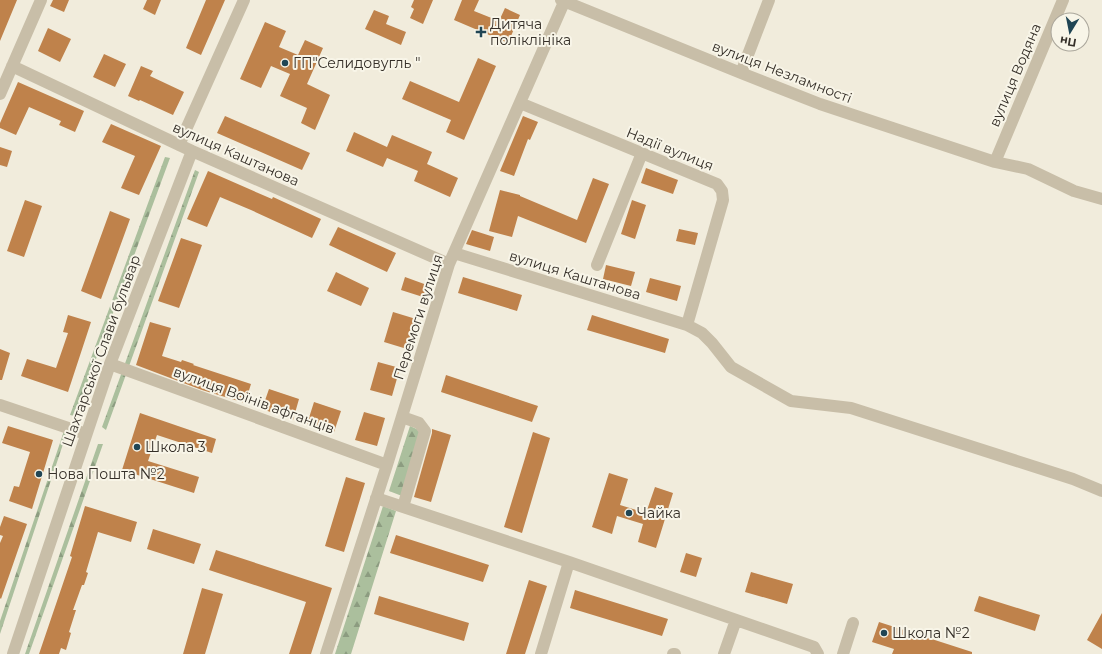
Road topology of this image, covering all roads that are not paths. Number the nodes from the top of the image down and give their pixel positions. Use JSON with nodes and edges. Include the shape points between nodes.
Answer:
{"nodes":[{"id":1,"x":41,"y":0,"type":"edge"},
{"id":2,"x":244,"y":0,"type":"edge"},
{"id":3,"x":564,"y":0,"type":"edge"},
{"id":4,"x":769,"y":0,"type":"edge"},
{"id":5,"x":1063,"y":0,"type":"edge"},
{"id":6,"x":12,"y":66,"type":"junction"},
{"id":7,"x":741,"y":73,"type":"junction"},
{"id":8,"x":0,"y":94,"type":"edge"},
{"id":9,"x":520,"y":103,"type":"junction"},
{"id":10,"x":179,"y":145,"type":"junction"},
{"id":11,"x":192,"y":151,"type":"junction"},
{"id":12,"x":642,"y":153,"type":"junction"},
{"id":13,"x":995,"y":162,"type":"junction"},
{"id":14,"x":1102,"y":198,"type":"edge"},
{"id":15,"x":452,"y":258,"type":"junction"},
{"id":16,"x":597,"y":265,"type":"dead end"},
{"id":17,"x":687,"y":325,"type":"junction"},
{"id":18,"x":110,"y":364,"type":"junction"},
{"id":19,"x":0,"y":405,"type":"edge"},
{"id":20,"x":402,"y":417,"type":"junction"},
{"id":21,"x":86,"y":434,"type":"junction"},
{"id":22,"x":387,"y":465,"type":"junction"},
{"id":23,"x":1102,"y":491,"type":"edge"},
{"id":24,"x":376,"y":498,"type":"junction"},
{"id":25,"x":403,"y":508,"type":"junction"},
{"id":26,"x":569,"y":562,"type":"junction"},
{"id":27,"x":736,"y":620,"type":"junction"},
{"id":28,"x":853,"y":623,"type":"dead end"},
{"id":29,"x":13,"y":654,"type":"edge"},
{"id":30,"x":326,"y":654,"type":"edge"},
{"id":31,"x":541,"y":654,"type":"edge"},
{"id":32,"x":724,"y":654,"type":"edge"},
{"id":33,"x":818,"y":654,"type":"edge"},
{"id":34,"x":843,"y":654,"type":"edge"}],
"edges":[{"from":1,"to":6,"type":"street"},
{"from":2,"to":10,"type":"street"},
{"from":3,"to":7,"type":"street","name":"вулиця Незламності"},
{"from":3,"to":9,"type":"street","name":"Перемоги вулиця"},
{"from":4,"to":7,"type":"street"},
{"from":5,"to":13,"type":"street","name":"вулиця Водяна"},
{"from":6,"to":8,"type":"street"},
{"from":6,"to":10,"type":"street","name":"вулиця Каштанова"},
{"from":7,"to":13,"type":"street","name":"вулиця Незламності","via":[[820,104]]},
{"from":9,"to":12,"type":"street","name":"Надії вулиця"},
{"from":9,"to":15,"type":"street","name":"Перемоги вулиця"},
{"from":10,"to":11,"type":"street","name":"вулиця Каштанова"},
{"from":11,"to":15,"type":"street","name":"вулиця Каштанова"},
{"from":11,"to":18,"type":"street","name":"Шахтарської Слави бульвар"},
{"from":12,"to":16,"type":"street"},
{"from":12,"to":17,"type":"street","name":"Надії вулиця","via":[[717,184],[722,191],[723,200]]},
{"from":13,"to":14,"type":"street","name":"вулиця Незламності","via":[[1028,170],[1074,191]]},
{"from":15,"to":17,"type":"street","name":"вулиця Каштанова"},
{"from":15,"to":20,"type":"street","name":"Перемоги вулиця"},
{"from":17,"to":23,"type":"street","name":"вулиця Каштанова","via":[[702,333],[731,367],[791,402],[851,408],[1073,479]]},
{"from":18,"to":21,"type":"street","name":"Шахтарської Слави бульвар"},
{"from":18,"to":22,"type":"street","name":"вулиця Воїнів афганців"},
{"from":19,"to":21,"type":"street"},
{"from":20,"to":22,"type":"street","name":"Перемоги вулиця"},
{"from":20,"to":25,"type":"street","via":[[419,424],[425,431]]},
{"from":21,"to":29,"type":"street","name":"Шахтарської Слави бульвар"},
{"from":22,"to":24,"type":"street","name":"Перемоги вулиця"},
{"from":24,"to":25,"type":"street"},
{"from":24,"to":30,"type":"street","name":"Перемоги вулиця"},
{"from":25,"to":26,"type":"street"},
{"from":26,"to":27,"type":"street"},
{"from":26,"to":31,"type":"street"},
{"from":27,"to":32,"type":"street"},
{"from":27,"to":33,"type":"street","via":[[814,647]]},
{"from":28,"to":34,"type":"street"}]}
